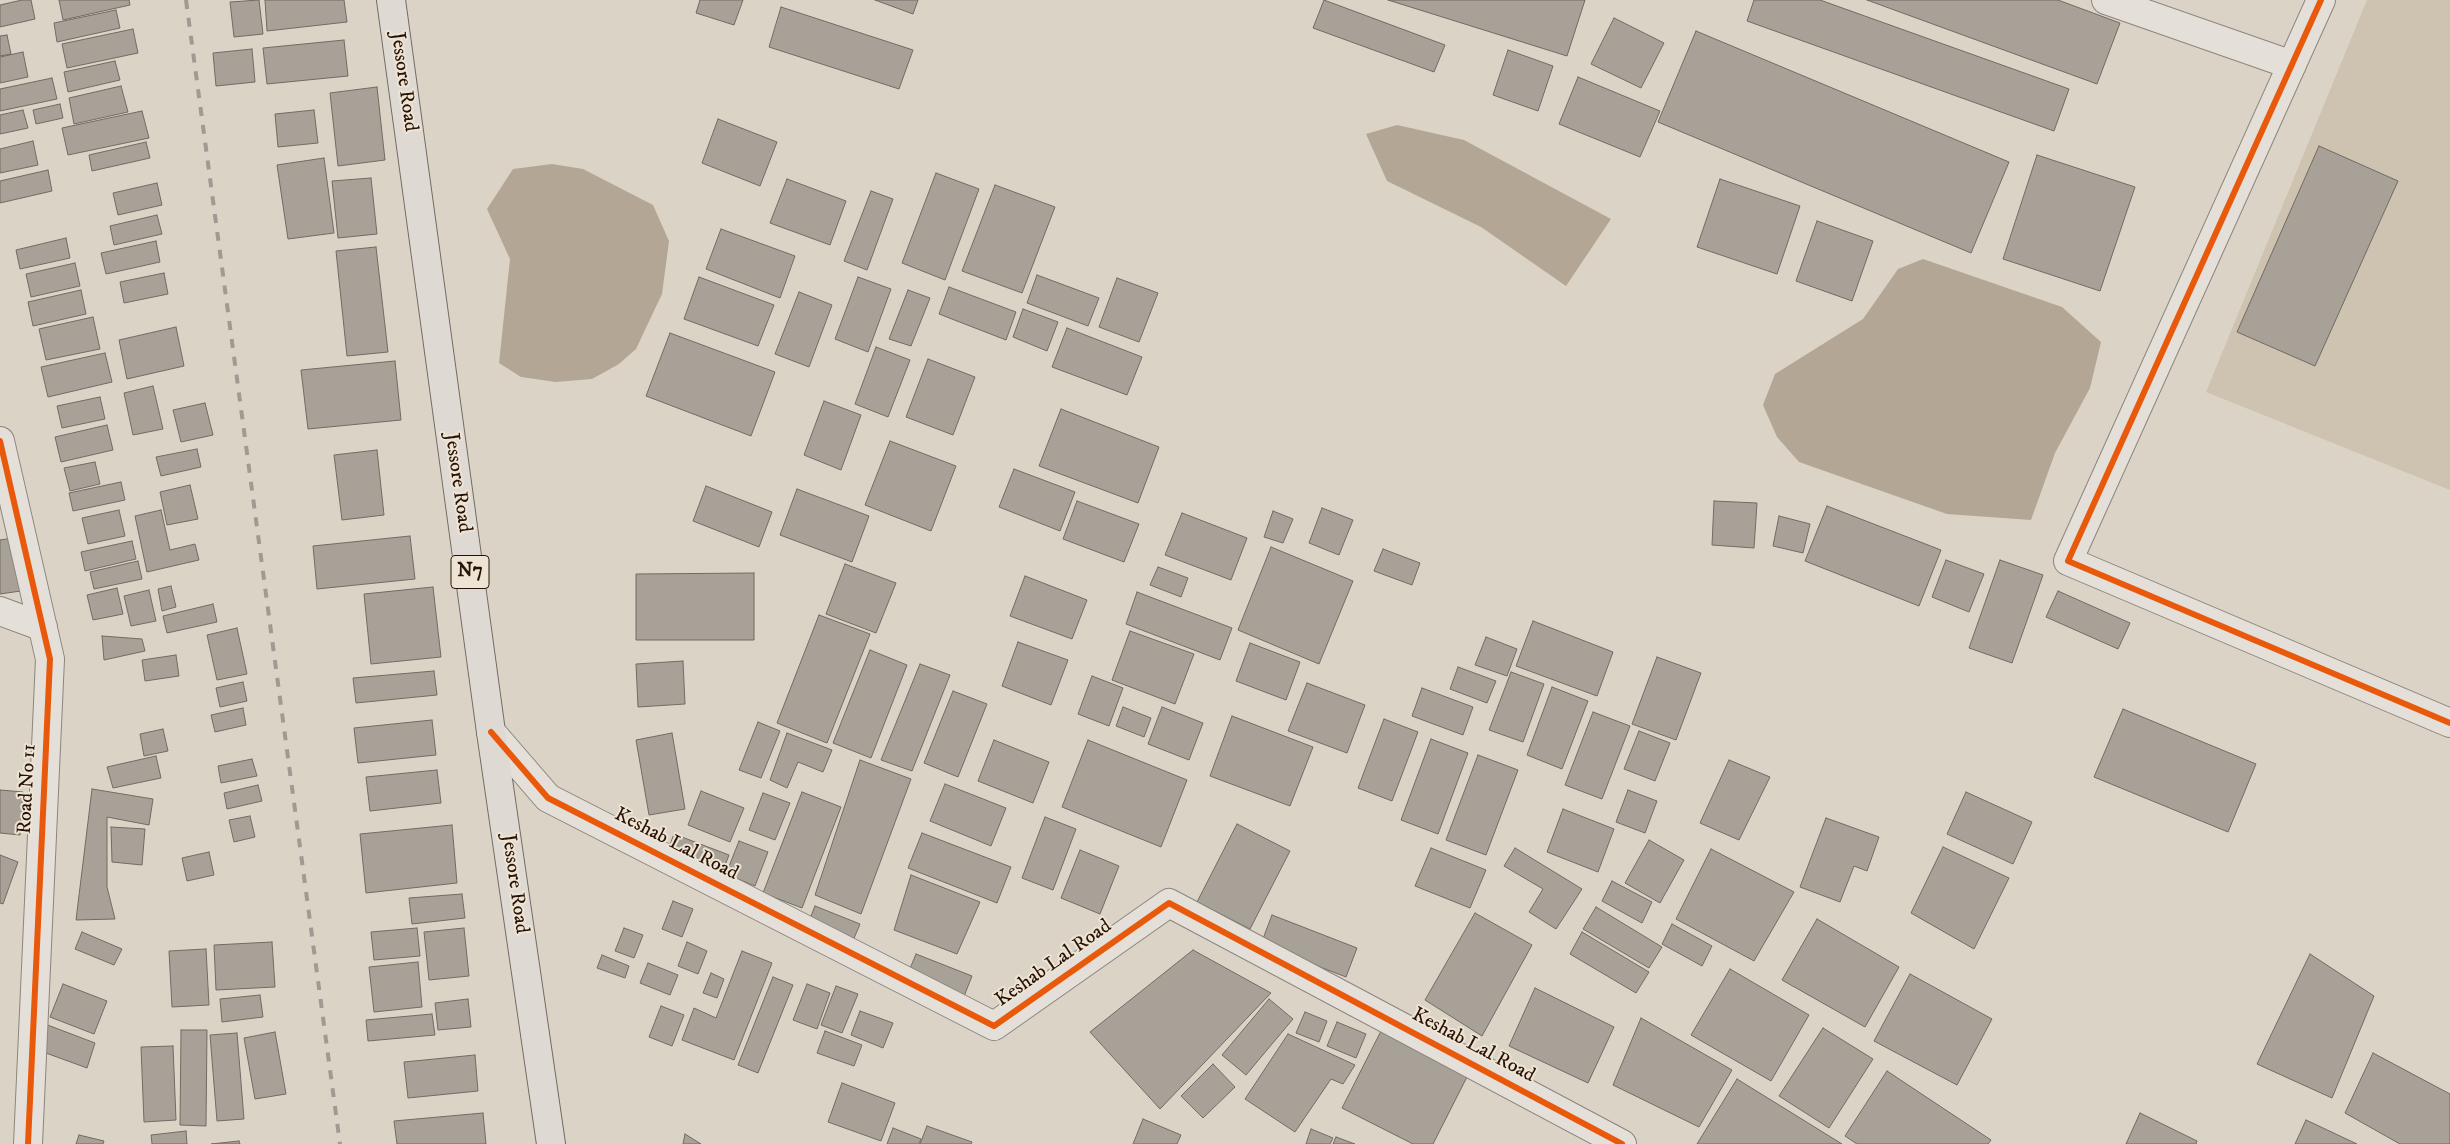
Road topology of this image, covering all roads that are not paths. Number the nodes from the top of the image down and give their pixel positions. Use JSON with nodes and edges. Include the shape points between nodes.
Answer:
{"nodes":[{"id":1,"x":391,"y":0,"type":"edge"},
{"id":2,"x":2106,"y":0,"type":"edge"},
{"id":3,"x":2321,"y":0,"type":"edge"},
{"id":4,"x":2292,"y":65,"type":"junction"},
{"id":5,"x":0,"y":441,"type":"edge"},
{"id":6,"x":0,"y":611,"type":"edge"},
{"id":7,"x":42,"y":628,"type":"junction"},
{"id":8,"x":2450,"y":723,"type":"edge"},
{"id":9,"x":491,"y":732,"type":"junction"},
{"id":10,"x":28,"y":1144,"type":"edge"},
{"id":11,"x":551,"y":1144,"type":"edge"},
{"id":12,"x":1622,"y":1144,"type":"edge"}],
"edges":[{"from":1,"to":9,"type":"highway","name":"Jessore Road","number":"N7"},
{"from":2,"to":4,"type":"street"},
{"from":3,"to":4,"type":"street"},
{"from":4,"to":8,"type":"street","via":[[2068,561]]},
{"from":5,"to":7,"type":"street","name":"Road No 11"},
{"from":6,"to":7,"type":"street"},
{"from":7,"to":10,"type":"street","name":"Road No 11","via":[[50,659]]},
{"from":9,"to":11,"type":"highway","name":"Jessore Road","number":"N7"},
{"from":9,"to":12,"type":"street","name":"Keshab Lal Road","via":[[548,798],[994,1026],[1169,903]]}]}
